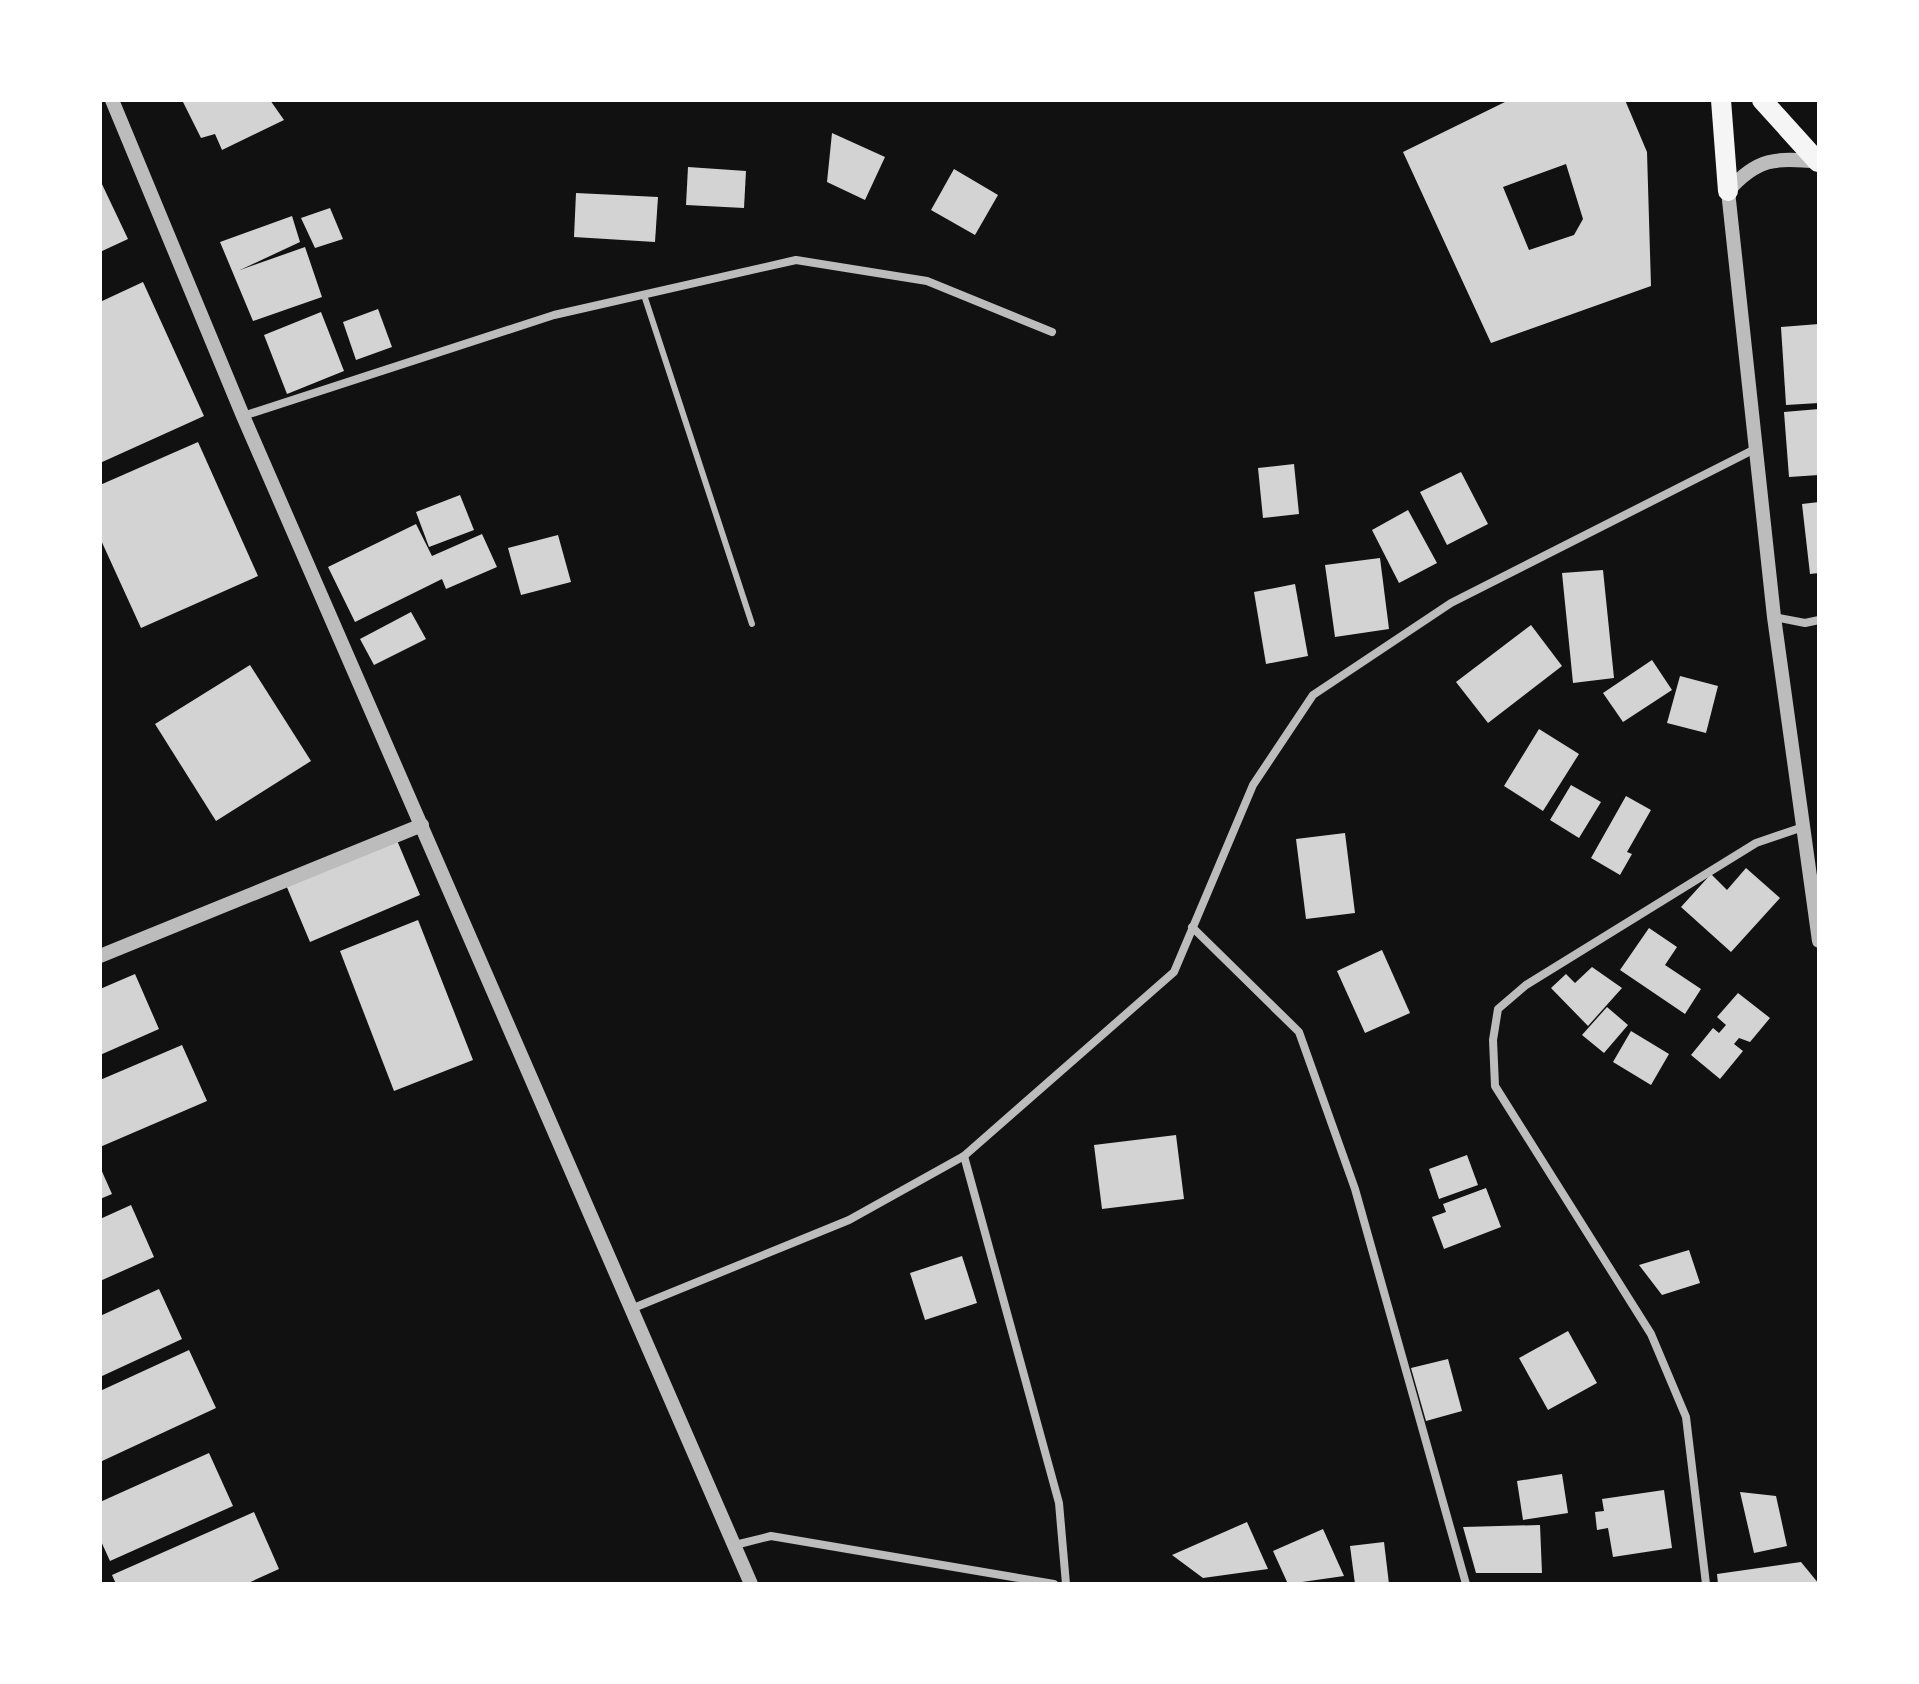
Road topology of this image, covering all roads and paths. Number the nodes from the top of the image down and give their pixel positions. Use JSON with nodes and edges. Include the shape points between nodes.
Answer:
{"nodes":[{"id":1,"x":112,"y":100,"type":"edge"},
{"id":2,"x":1721,"y":100,"type":"edge"},
{"id":3,"x":1762,"y":100,"type":"edge"},
{"id":4,"x":1818,"y":162,"type":"edge"},
{"id":5,"x":1728,"y":191,"type":"junction"},
{"id":6,"x":644,"y":295,"type":"junction"},
{"id":7,"x":1052,"y":332,"type":"dead end"},
{"id":8,"x":243,"y":416,"type":"junction"},
{"id":9,"x":1755,"y":449,"type":"junction"},
{"id":10,"x":1774,"y":617,"type":"junction"},
{"id":11,"x":1819,"y":620,"type":"edge"},
{"id":12,"x":752,"y":624,"type":"dead end"},
{"id":13,"x":422,"y":825,"type":"junction"},
{"id":14,"x":1803,"y":827,"type":"junction"},
{"id":15,"x":1192,"y":927,"type":"junction"},
{"id":16,"x":1819,"y":941,"type":"edge"},
{"id":17,"x":100,"y":956,"type":"edge"},
{"id":18,"x":964,"y":1156,"type":"junction"},
{"id":19,"x":631,"y":1309,"type":"junction"},
{"id":20,"x":735,"y":1545,"type":"junction"},
{"id":21,"x":999,"y":1579,"type":"edge"},
{"id":22,"x":751,"y":1584,"type":"edge"},
{"id":23,"x":1054,"y":1584,"type":"edge"},
{"id":24,"x":1066,"y":1584,"type":"edge"},
{"id":25,"x":1466,"y":1584,"type":"edge"},
{"id":26,"x":1706,"y":1584,"type":"edge"}],
"edges":[{"from":1,"to":8,"type":"street"},
{"from":2,"to":5,"type":"main road"},
{"from":3,"to":4,"type":"main road"},
{"from":4,"to":5,"type":"street","via":[[1772,160],[1748,169]]},
{"from":5,"to":9,"type":"street"},
{"from":6,"to":7,"type":"street","via":[[796,260],[927,281]]},
{"from":6,"to":8,"type":"street","via":[[554,315]]},
{"from":6,"to":12,"type":"lane"},
{"from":8,"to":13,"type":"street"},
{"from":9,"to":10,"type":"street"},
{"from":9,"to":15,"type":"street","via":[[1451,603],[1313,695],[1253,785]]},
{"from":10,"to":11,"type":"street"},
{"from":10,"to":14,"type":"street"},
{"from":13,"to":17,"type":"street"},
{"from":13,"to":19,"type":"street"},
{"from":14,"to":16,"type":"street"},
{"from":14,"to":26,"type":"street","via":[[1756,843],[1526,985],[1498,1009],[1493,1040],[1495,1086],[1651,1334],[1686,1417]]},
{"from":15,"to":18,"type":"street","via":[[1174,972]]},
{"from":15,"to":25,"type":"street","via":[[1299,1032],[1355,1189]]},
{"from":18,"to":19,"type":"street","via":[[849,1220]]},
{"from":18,"to":24,"type":"street","via":[[1059,1503]]},
{"from":19,"to":20,"type":"street"},
{"from":20,"to":21,"type":"street","via":[[771,1536]]},
{"from":20,"to":22,"type":"street"},
{"from":21,"to":23,"type":"street"}]}
